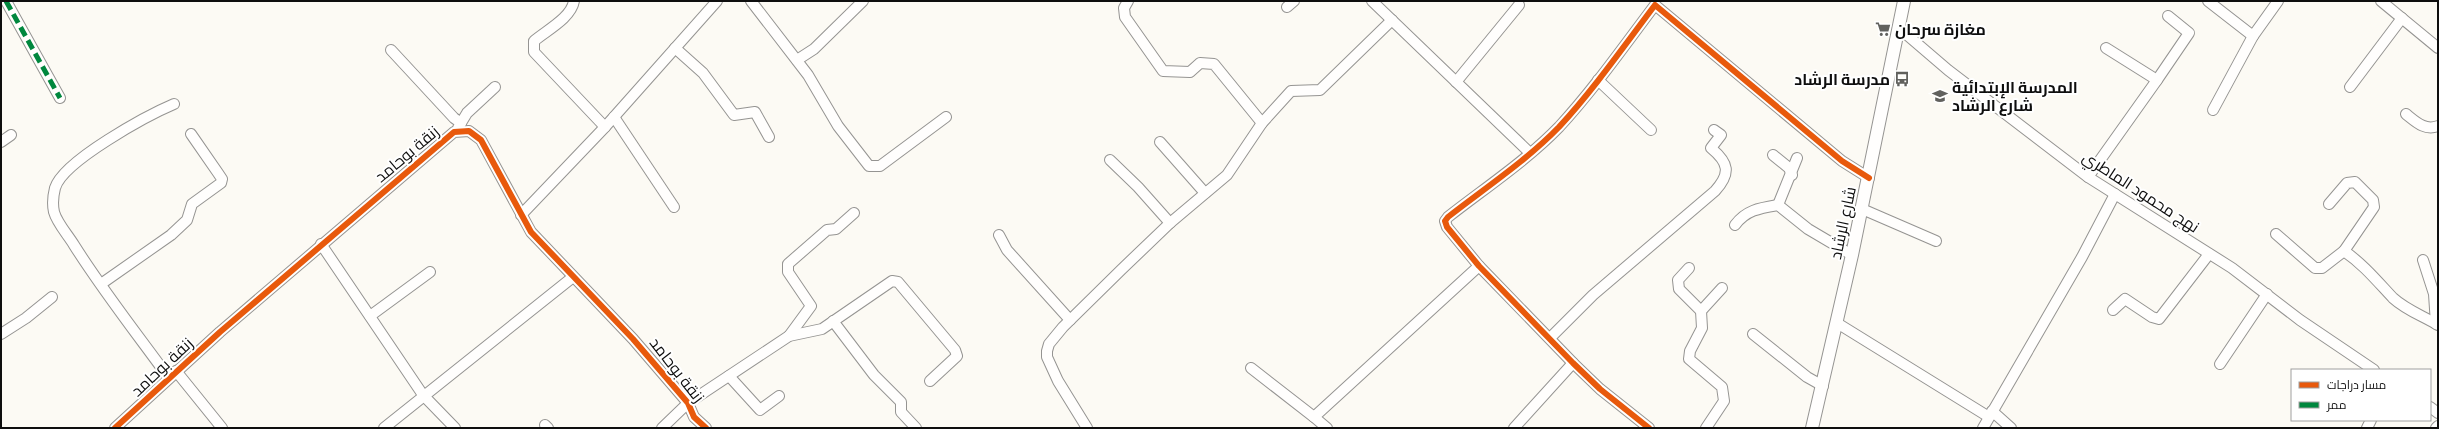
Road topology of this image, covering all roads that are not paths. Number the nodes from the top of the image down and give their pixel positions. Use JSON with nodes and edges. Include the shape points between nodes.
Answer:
{"nodes":[{"id":1,"x":6,"y":1,"type":"edge"},
{"id":2,"x":574,"y":1,"type":"edge"},
{"id":3,"x":717,"y":1,"type":"edge"},
{"id":4,"x":750,"y":1,"type":"edge"},
{"id":5,"x":863,"y":1,"type":"edge"},
{"id":6,"x":1128,"y":1,"type":"edge"},
{"id":7,"x":1372,"y":1,"type":"edge"},
{"id":8,"x":1904,"y":1,"type":"edge"},
{"id":9,"x":2208,"y":1,"type":"edge"},
{"id":10,"x":2278,"y":1,"type":"edge"},
{"id":11,"x":2381,"y":1,"type":"edge"},
{"id":12,"x":1652,"y":3,"type":"edge"},
{"id":13,"x":1520,"y":5,"type":"dead end"},
{"id":14,"x":2168,"y":16,"type":"dead end"},
{"id":15,"x":2402,"y":18,"type":"junction"},
{"id":16,"x":1392,"y":20,"type":"junction"},
{"id":17,"x":1899,"y":28,"type":"junction"},
{"id":18,"x":2253,"y":36,"type":"junction"},
{"id":19,"x":675,"y":48,"type":"junction"},
{"id":20,"x":2106,"y":48,"type":"dead end"},
{"id":21,"x":2438,"y":48,"type":"edge"},
{"id":22,"x":391,"y":50,"type":"dead end"},
{"id":23,"x":797,"y":60,"type":"junction"},
{"id":24,"x":1598,"y":80,"type":"junction"},
{"id":25,"x":2157,"y":80,"type":"junction"},
{"id":26,"x":1456,"y":82,"type":"junction"},
{"id":27,"x":496,"y":87,"type":"dead end"},
{"id":28,"x":2350,"y":87,"type":"dead end"},
{"id":29,"x":60,"y":98,"type":"dead end"},
{"id":30,"x":174,"y":104,"type":"dead end"},
{"id":31,"x":2213,"y":110,"type":"dead end"},
{"id":32,"x":467,"y":113,"type":"junction"},
{"id":33,"x":2406,"y":114,"type":"dead end"},
{"id":34,"x":614,"y":117,"type":"junction"},
{"id":35,"x":946,"y":117,"type":"dead end"},
{"id":36,"x":461,"y":123,"type":"junction"},
{"id":37,"x":1262,"y":123,"type":"junction"},
{"id":38,"x":2438,"y":126,"type":"edge"},
{"id":39,"x":605,"y":127,"type":"junction"},
{"id":40,"x":1651,"y":130,"type":"dead end"},
{"id":41,"x":1714,"y":130,"type":"dead end"},
{"id":42,"x":470,"y":131,"type":"junction"},
{"id":43,"x":454,"y":132,"type":"junction"},
{"id":44,"x":191,"y":134,"type":"dead end"},
{"id":45,"x":11,"y":135,"type":"dead end"},
{"id":46,"x":769,"y":137,"type":"dead end"},
{"id":47,"x":1,"y":142,"type":"edge"},
{"id":48,"x":1160,"y":142,"type":"dead end"},
{"id":49,"x":1530,"y":153,"type":"junction"},
{"id":50,"x":1773,"y":155,"type":"dead end"},
{"id":51,"x":1797,"y":158,"type":"dead end"},
{"id":52,"x":1110,"y":160,"type":"dead end"},
{"id":53,"x":1792,"y":175,"type":"junction"},
{"id":54,"x":2088,"y":177,"type":"junction"},
{"id":55,"x":1868,"y":178,"type":"junction"},
{"id":56,"x":1205,"y":193,"type":"junction"},
{"id":57,"x":2115,"y":194,"type":"junction"},
{"id":58,"x":2329,"y":204,"type":"dead end"},
{"id":59,"x":1778,"y":205,"type":"junction"},
{"id":60,"x":674,"y":207,"type":"dead end"},
{"id":61,"x":1862,"y":209,"type":"junction"},
{"id":62,"x":854,"y":213,"type":"dead end"},
{"id":63,"x":521,"y":215,"type":"junction"},
{"id":64,"x":1170,"y":223,"type":"junction"},
{"id":65,"x":1735,"y":224,"type":"dead end"},
{"id":66,"x":2276,"y":234,"type":"dead end"},
{"id":67,"x":999,"y":235,"type":"dead end"},
{"id":68,"x":1936,"y":241,"type":"dead end"},
{"id":69,"x":321,"y":244,"type":"junction"},
{"id":70,"x":2344,"y":251,"type":"junction"},
{"id":71,"x":2210,"y":254,"type":"junction"},
{"id":72,"x":1852,"y":255,"type":"junction"},
{"id":73,"x":2423,"y":260,"type":"dead end"},
{"id":74,"x":1479,"y":266,"type":"junction"},
{"id":75,"x":1689,"y":268,"type":"dead end"},
{"id":76,"x":430,"y":272,"type":"dead end"},
{"id":77,"x":573,"y":277,"type":"junction"},
{"id":78,"x":101,"y":284,"type":"junction"},
{"id":79,"x":1722,"y":288,"type":"dead end"},
{"id":80,"x":2267,"y":294,"type":"junction"},
{"id":81,"x":52,"y":297,"type":"dead end"},
{"id":82,"x":2113,"y":310,"type":"dead end"},
{"id":83,"x":1701,"y":311,"type":"junction"},
{"id":84,"x":370,"y":316,"type":"junction"},
{"id":85,"x":1070,"y":320,"type":"junction"},
{"id":86,"x":833,"y":321,"type":"junction"},
{"id":87,"x":1837,"y":323,"type":"junction"},
{"id":88,"x":2437,"y":324,"type":"edge"},
{"id":89,"x":1,"y":334,"type":"edge"},
{"id":90,"x":1753,"y":334,"type":"dead end"},
{"id":91,"x":790,"y":336,"type":"junction"},
{"id":92,"x":1550,"y":338,"type":"junction"},
{"id":93,"x":1573,"y":363,"type":"junction"},
{"id":94,"x":2220,"y":364,"type":"dead end"},
{"id":95,"x":1252,"y":368,"type":"dead end"},
{"id":96,"x":2373,"y":369,"type":"edge"},
{"id":97,"x":172,"y":375,"type":"junction"},
{"id":98,"x":729,"y":376,"type":"junction"},
{"id":99,"x":930,"y":380,"type":"dead end"},
{"id":100,"x":1823,"y":386,"type":"junction"},
{"id":101,"x":423,"y":395,"type":"junction"},
{"id":102,"x":779,"y":396,"type":"dead end"},
{"id":103,"x":688,"y":403,"type":"junction"},
{"id":104,"x":1990,"y":414,"type":"junction"},
{"id":105,"x":1314,"y":417,"type":"junction"},
{"id":106,"x":115,"y":428,"type":"edge"},
{"id":107,"x":222,"y":428,"type":"edge"},
{"id":108,"x":384,"y":428,"type":"edge"},
{"id":109,"x":455,"y":428,"type":"edge"},
{"id":110,"x":662,"y":428,"type":"edge"},
{"id":111,"x":706,"y":428,"type":"edge"},
{"id":112,"x":916,"y":428,"type":"edge"},
{"id":113,"x":1086,"y":428,"type":"edge"},
{"id":114,"x":1327,"y":428,"type":"edge"},
{"id":115,"x":1514,"y":428,"type":"edge"},
{"id":116,"x":1649,"y":428,"type":"edge"},
{"id":117,"x":1706,"y":428,"type":"edge"},
{"id":118,"x":1812,"y":428,"type":"edge"},
{"id":119,"x":1983,"y":428,"type":"edge"},
{"id":120,"x":2011,"y":428,"type":"edge"}],
"edges":[{"from":1,"to":29,"type":"street"},
{"from":2,"to":39,"type":"street","via":[[566,15],[534,41],[534,52]]},
{"from":3,"to":19,"type":"street"},
{"from":4,"to":23,"type":"street"},
{"from":5,"to":23,"type":"street","via":[[814,49]]},
{"from":6,"to":37,"type":"street","via":[[1124,8],[1125,17],[1163,71],[1190,72],[1200,63],[1214,64]]},
{"from":7,"to":16,"type":"street"},
{"from":8,"to":17,"type":"street","name":"شارع الرشاد"},
{"from":9,"to":18,"type":"street"},
{"from":10,"to":18,"type":"street"},
{"from":11,"to":15,"type":"street"},
{"from":12,"to":24,"type":"street"},
{"from":12,"to":55,"type":"street","via":[[1842,161]]},
{"from":13,"to":26,"type":"street"},
{"from":14,"to":25,"type":"street","via":[[2189,33]]},
{"from":15,"to":21,"type":"street"},
{"from":15,"to":28,"type":"street"},
{"from":16,"to":26,"type":"street"},
{"from":16,"to":37,"type":"street","via":[[1320,90],[1291,90]]},
{"from":17,"to":54,"type":"street","name":"نهج محمود الماطري","via":[[1954,74]]},
{"from":17,"to":55,"type":"street","name":"شارع الرشاد"},
{"from":18,"to":31,"type":"street"},
{"from":19,"to":34,"type":"street"},
{"from":19,"to":46,"type":"street","via":[[703,73],[734,115],[756,112]]},
{"from":20,"to":25,"type":"street"},
{"from":22,"to":36,"type":"street"},
{"from":23,"to":35,"type":"street","via":[[838,126],[869,166],[880,166]]},
{"from":24,"to":40,"type":"street"},
{"from":24,"to":49,"type":"street","via":[[1558,128]]},
{"from":25,"to":54,"type":"street"},
{"from":26,"to":49,"type":"street"},
{"from":27,"to":32,"type":"street"},
{"from":30,"to":78,"type":"street","via":[[153,113],[98,147],[68,170],[55,186],[52,200],[54,213]]},
{"from":32,"to":36,"type":"street"},
{"from":32,"to":42,"type":"street"},
{"from":33,"to":38,"type":"street","via":[[2421,126],[2431,129]]},
{"from":34,"to":39,"type":"street"},
{"from":34,"to":60,"type":"street"},
{"from":36,"to":43,"type":"street"},
{"from":37,"to":56,"type":"street","via":[[1226,175]]},
{"from":39,"to":63,"type":"street"},
{"from":41,"to":92,"type":"street","via":[[1721,135],[1711,148],[1722,158],[1726,170],[1724,180],[1593,295]]},
{"from":42,"to":43,"type":"street","name":"زنقة بوحامد"},
{"from":42,"to":63,"type":"street","name":"زنقة بوحامد","via":[[481,140]]},
{"from":43,"to":69,"type":"street","name":"زنقة بوحامد"},
{"from":44,"to":78,"type":"street","via":[[222,179],[221,183],[192,204],[187,220],[171,235]]},
{"from":45,"to":47,"type":"street"},
{"from":48,"to":56,"type":"street"},
{"from":49,"to":74,"type":"street","via":[[1445,221],[1450,232]]},
{"from":50,"to":53,"type":"street","via":[[1789,168]]},
{"from":51,"to":53,"type":"street"},
{"from":52,"to":64,"type":"street"},
{"from":53,"to":59,"type":"street"},
{"from":54,"to":57,"type":"street","name":"نهج محمود الماطري"},
{"from":55,"to":61,"type":"street","name":"شارع الرشاد"},
{"from":56,"to":64,"type":"street"},
{"from":57,"to":71,"type":"street","name":"نهج محمود الماطري"},
{"from":57,"to":104,"type":"street","via":[[2082,257]]},
{"from":58,"to":70,"type":"street","via":[[2347,183],[2355,182],[2373,200],[2374,207]]},
{"from":59,"to":65,"type":"street","via":[[1753,210],[1743,215]]},
{"from":59,"to":72,"type":"street","via":[[1808,229]]},
{"from":61,"to":68,"type":"street"},
{"from":61,"to":72,"type":"street","name":"شارع الرشاد"},
{"from":62,"to":91,"type":"street","via":[[836,229],[827,230],[788,264],[788,272],[811,306]]},
{"from":63,"to":77,"type":"street","name":"زنقة بوحامد","via":[[531,232]]},
{"from":64,"to":85,"type":"street"},
{"from":66,"to":70,"type":"street","via":[[2316,268],[2322,268]]},
{"from":67,"to":85,"type":"street","via":[[1007,250]]},
{"from":69,"to":84,"type":"street"},
{"from":69,"to":97,"type":"street","name":"زنقة بوحامد"},
{"from":70,"to":88,"type":"street","via":[[2358,260],[2394,298]]},
{"from":71,"to":80,"type":"street","name":"نهج محمود الماطري"},
{"from":71,"to":82,"type":"street","via":[[2159,319],[2125,299]]},
{"from":72,"to":87,"type":"street","name":"شارع الرشاد"},
{"from":73,"to":88,"type":"street","via":[[2434,294]]},
{"from":74,"to":92,"type":"street"},
{"from":74,"to":105,"type":"street"},
{"from":75,"to":83,"type":"street","via":[[1678,280],[1679,289]]},
{"from":76,"to":84,"type":"street"},
{"from":77,"to":101,"type":"street"},
{"from":77,"to":103,"type":"street","name":"زنقة بوحامد","via":[[633,339]]},
{"from":78,"to":97,"type":"street"},
{"from":79,"to":83,"type":"street"},
{"from":80,"to":94,"type":"street"},
{"from":80,"to":96,"type":"street","name":"نهج محمود الماطري","via":[[2300,320]]},
{"from":81,"to":89,"type":"street"},
{"from":83,"to":117,"type":"street","via":[[1702,328],[1690,351],[1689,359],[1722,387],[1724,401]]},
{"from":84,"to":101,"type":"street"},
{"from":85,"to":113,"type":"street","via":[[1046,351],[1058,382]]},
{"from":86,"to":91,"type":"street","via":[[822,329]]},
{"from":86,"to":99,"type":"street","via":[[892,281],[898,282],[955,350],[957,356]]},
{"from":86,"to":112,"type":"street","via":[[874,375],[901,402],[901,412]]},
{"from":87,"to":100,"type":"street","name":"شارع الرشاد"},
{"from":87,"to":104,"type":"street"},
{"from":90,"to":100,"type":"street","via":[[1807,377]]},
{"from":91,"to":98,"type":"street"},
{"from":92,"to":93,"type":"street"},
{"from":93,"to":115,"type":"street"},
{"from":93,"to":116,"type":"street","via":[[1600,389]]},
{"from":95,"to":105,"type":"street"},
{"from":97,"to":106,"type":"street","name":"زنقة بوحامد"},
{"from":97,"to":107,"type":"street"},
{"from":98,"to":102,"type":"street","via":[[760,410]]},
{"from":98,"to":103,"type":"street"},
{"from":100,"to":118,"type":"street","name":"شارع الرشاد"},
{"from":101,"to":108,"type":"street"},
{"from":101,"to":109,"type":"street"},
{"from":103,"to":110,"type":"street"},
{"from":103,"to":111,"type":"street","name":"زنقة بوحامد","via":[[694,416]]},
{"from":104,"to":119,"type":"street"},
{"from":104,"to":120,"type":"street"},
{"from":105,"to":114,"type":"street"}]}
